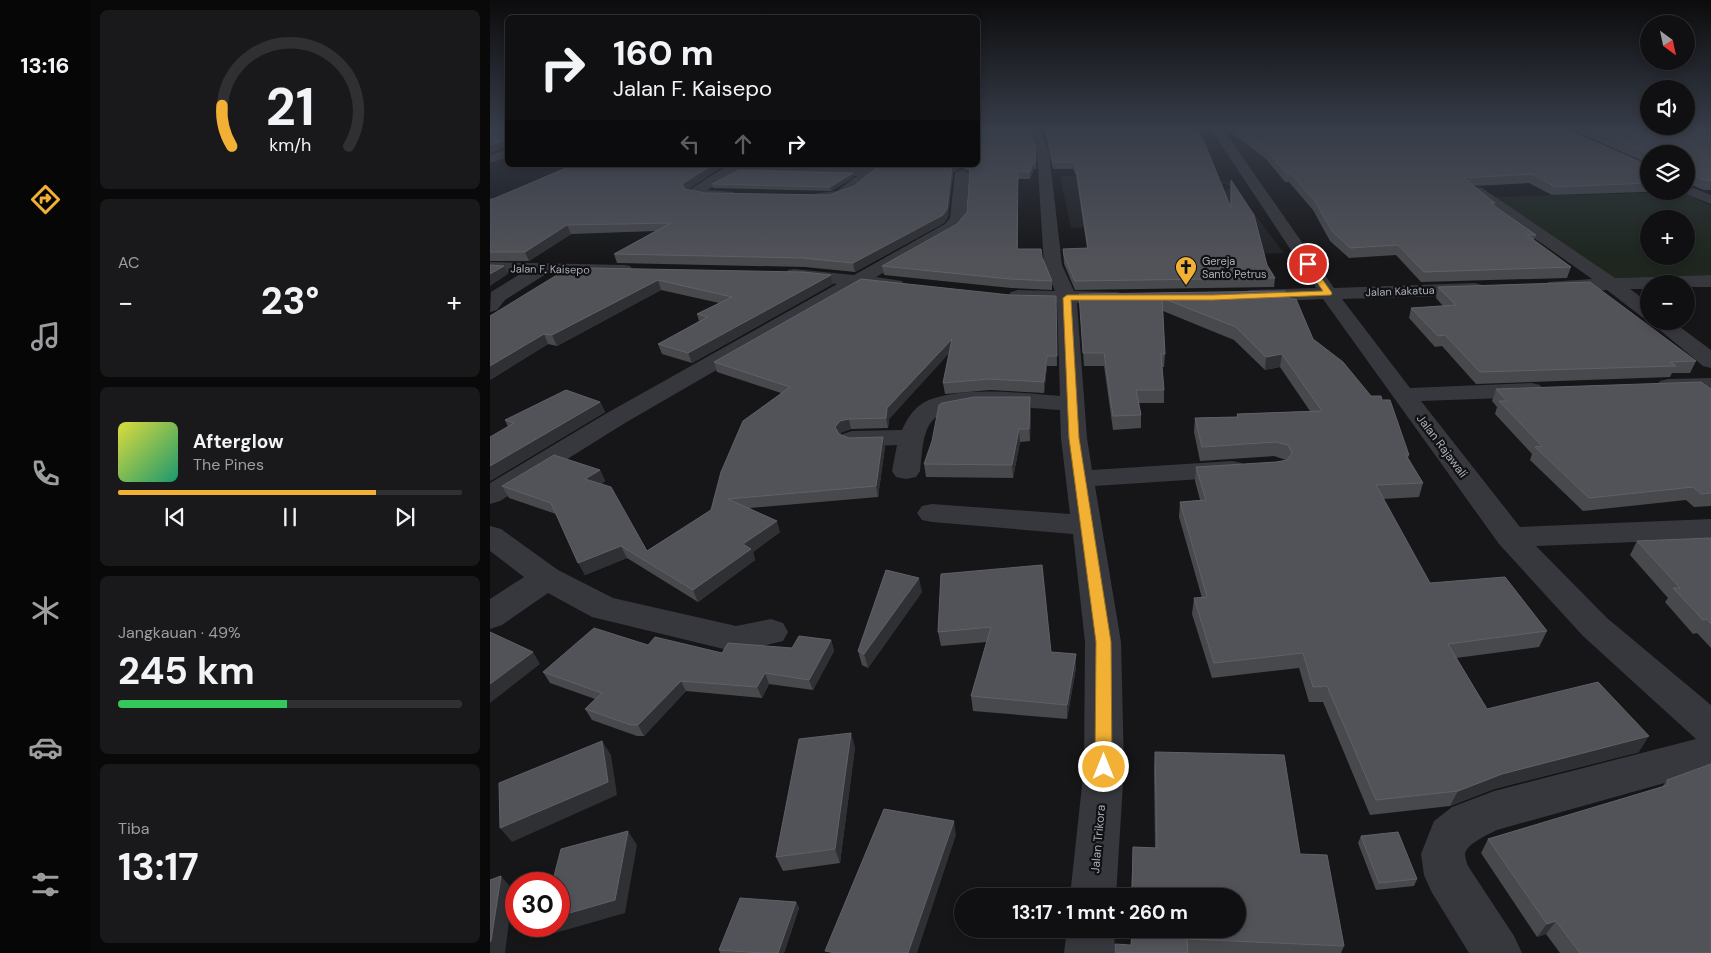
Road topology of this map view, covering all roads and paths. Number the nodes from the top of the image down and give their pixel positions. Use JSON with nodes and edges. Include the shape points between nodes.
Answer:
{"nodes":[{"id":1,"x":726,"y":172,"type":"edge"},
{"id":2,"x":869,"y":172,"type":"edge"},
{"id":3,"x":1045,"y":172,"type":"edge"},
{"id":4,"x":1244,"y":172,"type":"edge"},
{"id":5,"x":962,"y":173,"type":"dead end"},
{"id":6,"x":1476,"y":191,"type":"edge"},
{"id":7,"x":1695,"y":192,"type":"edge"},
{"id":8,"x":746,"y":196,"type":"edge"},
{"id":9,"x":805,"y":197,"type":"edge"},
{"id":10,"x":1711,"y":200,"type":"edge"},
{"id":11,"x":490,"y":267,"type":"edge"},
{"id":12,"x":543,"y":268,"type":"junction"},
{"id":13,"x":640,"y":271,"type":"edge"},
{"id":14,"x":776,"y":273,"type":"edge"},
{"id":15,"x":858,"y":280,"type":"junction"},
{"id":16,"x":1711,"y":281,"type":"edge"},
{"id":17,"x":1610,"y":284,"type":"junction"},
{"id":18,"x":915,"y":287,"type":"edge"},
{"id":19,"x":1536,"y":287,"type":"edge"},
{"id":20,"x":1496,"y":288,"type":"edge"},
{"id":21,"x":1328,"y":293,"type":"junction"},
{"id":22,"x":1003,"y":295,"type":"edge"},
{"id":23,"x":1232,"y":296,"type":"edge"},
{"id":24,"x":1067,"y":298,"type":"junction"},
{"id":25,"x":1136,"y":298,"type":"edge"},
{"id":26,"x":490,"y":306,"type":"edge"},
{"id":27,"x":1640,"y":306,"type":"edge"},
{"id":28,"x":1671,"y":330,"type":"edge"},
{"id":29,"x":1711,"y":361,"type":"edge"},
{"id":30,"x":1711,"y":384,"type":"edge"},
{"id":31,"x":1651,"y":386,"type":"edge"},
{"id":32,"x":1552,"y":390,"type":"edge"},
{"id":33,"x":1403,"y":394,"type":"junction"},
{"id":34,"x":1071,"y":404,"type":"junction"},
{"id":35,"x":912,"y":437,"type":"junction"},
{"id":36,"x":852,"y":439,"type":"edge"},
{"id":37,"x":1254,"y":468,"type":"edge"},
{"id":38,"x":906,"y":471,"type":"dead end"},
{"id":39,"x":1079,"y":479,"type":"junction"},
{"id":40,"x":490,"y":495,"type":"edge"},
{"id":41,"x":932,"y":513,"type":"dead end"},
{"id":42,"x":1086,"y":525,"type":"junction"},
{"id":43,"x":1711,"y":529,"type":"edge"},
{"id":44,"x":490,"y":536,"type":"edge"},
{"id":45,"x":1510,"y":537,"type":"junction"},
{"id":46,"x":547,"y":578,"type":"junction"},
{"id":47,"x":490,"y":616,"type":"edge"},
{"id":48,"x":771,"y":632,"type":"dead end"},
{"id":49,"x":1711,"y":728,"type":"edge"},
{"id":50,"x":1711,"y":752,"type":"edge"},
{"id":51,"x":1094,"y":888,"type":"edge"},
{"id":52,"x":1089,"y":938,"type":"edge"},
{"id":53,"x":1088,"y":953,"type":"edge"},
{"id":54,"x":1497,"y":953,"type":"edge"}],
"edges":[{"from":1,"to":8,"type":"street","via":[[693,192]]},
{"from":2,"to":9,"type":"street","via":[[841,195]]},
{"from":3,"to":24,"type":"street","name":"Jalan Trikora","via":[[1053,266]]},
{"from":4,"to":21,"type":"street","name":"Jalan Rajawali"},
{"from":5,"to":15,"type":"street","via":[[958,220]]},
{"from":6,"to":17,"type":"street"},
{"from":7,"to":10,"type":"street"},
{"from":11,"to":12,"type":"street","name":"Jalan F. Kaisepo"},
{"from":12,"to":13,"type":"street","name":"Jalan F. Kaisepo"},
{"from":12,"to":26,"type":"street","via":[[498,296]]},
{"from":14,"to":15,"type":"street"},
{"from":15,"to":18,"type":"street"},
{"from":15,"to":40,"type":"street","via":[[616,418]]},
{"from":16,"to":17,"type":"street"},
{"from":17,"to":19,"type":"street"},
{"from":17,"to":27,"type":"street"},
{"from":20,"to":21,"type":"street","name":"Jalan Kakatua"},
{"from":21,"to":23,"type":"street"},
{"from":21,"to":33,"type":"street","name":"Jalan Rajawali"},
{"from":22,"to":24,"type":"street"},
{"from":24,"to":25,"type":"street"},
{"from":24,"to":34,"type":"street","name":"Jalan Trikora"},
{"from":28,"to":29,"type":"street"},
{"from":30,"to":31,"type":"street"},
{"from":32,"to":33,"type":"street"},
{"from":33,"to":45,"type":"street","name":"Jalan Rajawali"},
{"from":34,"to":35,"type":"street","via":[[955,401],[933,408],[922,416]]},
{"from":34,"to":39,"type":"street","name":"Jalan Trikora"},
{"from":35,"to":36,"type":"street"},
{"from":35,"to":38,"type":"street"},
{"from":37,"to":39,"type":"street"},
{"from":39,"to":42,"type":"street","name":"Jalan Trikora"},
{"from":41,"to":42,"type":"street"},
{"from":42,"to":51,"type":"street","name":"Jalan Trikora","via":[[1103,642],[1104,767]]},
{"from":43,"to":45,"type":"street"},
{"from":44,"to":46,"type":"street"},
{"from":45,"to":49,"type":"street","name":"Jalan Rajawali","via":[[1560,593],[1630,659]]},
{"from":46,"to":47,"type":"street"},
{"from":46,"to":48,"type":"street","via":[[604,608],[736,639]]},
{"from":50,"to":54,"type":"street","via":[[1494,811],[1467,822],[1450,836],[1443,854],[1447,875]]},
{"from":52,"to":53,"type":"street"}]}
